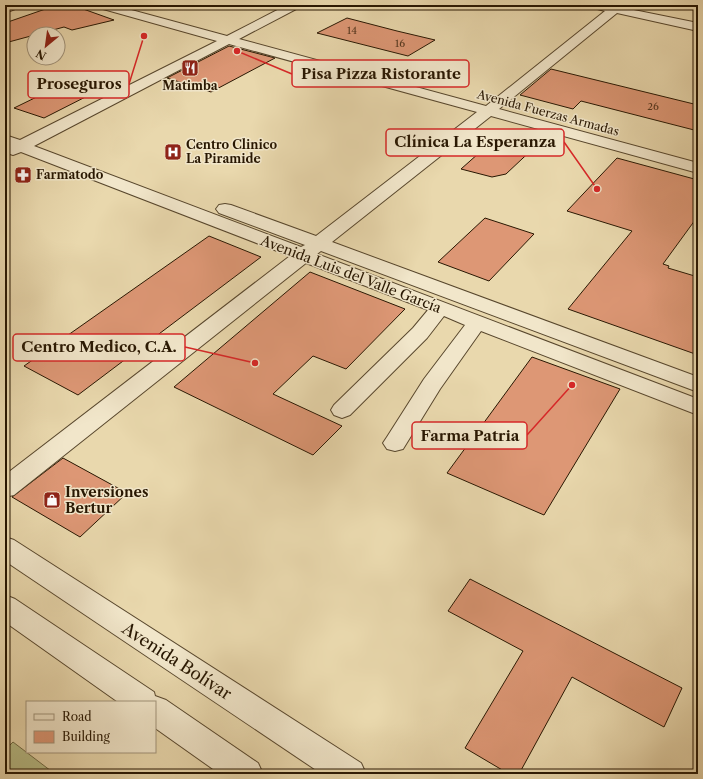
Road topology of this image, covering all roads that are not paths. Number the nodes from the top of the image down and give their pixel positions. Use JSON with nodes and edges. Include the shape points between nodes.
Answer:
{"nodes":[{"id":1,"x":16,"y":5,"type":"edge"},
{"id":2,"x":100,"y":5,"type":"edge"},
{"id":3,"x":143,"y":5,"type":"edge"},
{"id":4,"x":296,"y":5,"type":"edge"},
{"id":5,"x":594,"y":5,"type":"edge"},
{"id":6,"x":643,"y":5,"type":"edge"},
{"id":7,"x":617,"y":7,"type":"edge"},
{"id":8,"x":5,"y":9,"type":"edge"},
{"id":9,"x":698,"y":16,"type":"edge"},
{"id":10,"x":698,"y":27,"type":"edge"},
{"id":11,"x":244,"y":32,"type":"junction"},
{"id":12,"x":228,"y":39,"type":"junction"},
{"id":13,"x":448,"y":86,"type":"dead end"},
{"id":14,"x":498,"y":103,"type":"junction"},
{"id":15,"x":5,"y":127,"type":"edge"},
{"id":16,"x":17,"y":145,"type":"edge"},
{"id":17,"x":698,"y":168,"type":"edge"},
{"id":18,"x":317,"y":244,"type":"junction"},
{"id":19,"x":302,"y":256,"type":"junction"},
{"id":20,"x":440,"y":308,"type":"junction"},
{"id":21,"x":477,"y":323,"type":"junction"},
{"id":22,"x":698,"y":385,"type":"edge"},
{"id":23,"x":698,"y":407,"type":"edge"},
{"id":24,"x":342,"y":410,"type":"dead end"},
{"id":25,"x":395,"y":443,"type":"dead end"},
{"id":26,"x":5,"y":488,"type":"edge"},
{"id":27,"x":5,"y":547,"type":"edge"},
{"id":28,"x":5,"y":607,"type":"edge"},
{"id":29,"x":142,"y":701,"type":"edge"},
{"id":30,"x":156,"y":711,"type":"edge"},
{"id":31,"x":247,"y":774,"type":"edge"},
{"id":32,"x":350,"y":774,"type":"edge"}],
"edges":[{"from":1,"to":8,"type":"street"},
{"from":2,"to":12,"type":"street","name":"Avenida Fuerzas Armadas"},
{"from":3,"to":11,"type":"street"},
{"from":4,"to":11,"type":"street"},
{"from":5,"to":7,"type":"street"},
{"from":6,"to":9,"type":"street"},
{"from":7,"to":10,"type":"street"},
{"from":7,"to":14,"type":"street"},
{"from":11,"to":12,"type":"street"},
{"from":11,"to":13,"type":"street"},
{"from":12,"to":14,"type":"street","name":"Avenida Fuerzas Armadas"},
{"from":12,"to":16,"type":"street"},
{"from":14,"to":17,"type":"street","name":"Avenida Fuerzas Armadas"},
{"from":14,"to":18,"type":"street"},
{"from":15,"to":16,"type":"street","name":"Avenida Luis del Valle García"},
{"from":16,"to":18,"type":"street","name":"Avenida Luis del Valle García"},
{"from":16,"to":19,"type":"street","name":"Avenida Luis del Valle García"},
{"from":18,"to":19,"type":"street"},
{"from":18,"to":22,"type":"street","name":"Avenida Luis del Valle García"},
{"from":19,"to":20,"type":"street","name":"Avenida Luis del Valle García"},
{"from":19,"to":26,"type":"street"},
{"from":20,"to":21,"type":"street","name":"Avenida Luis del Valle García"},
{"from":20,"to":24,"type":"street","via":[[420,333]]},
{"from":21,"to":23,"type":"street","name":"Avenida Luis del Valle García"},
{"from":21,"to":25,"type":"street","via":[[432,384]]},
{"from":27,"to":32,"type":"street","name":"Avenida Bolívar"},
{"from":28,"to":29,"type":"street"},
{"from":30,"to":31,"type":"street"}]}
